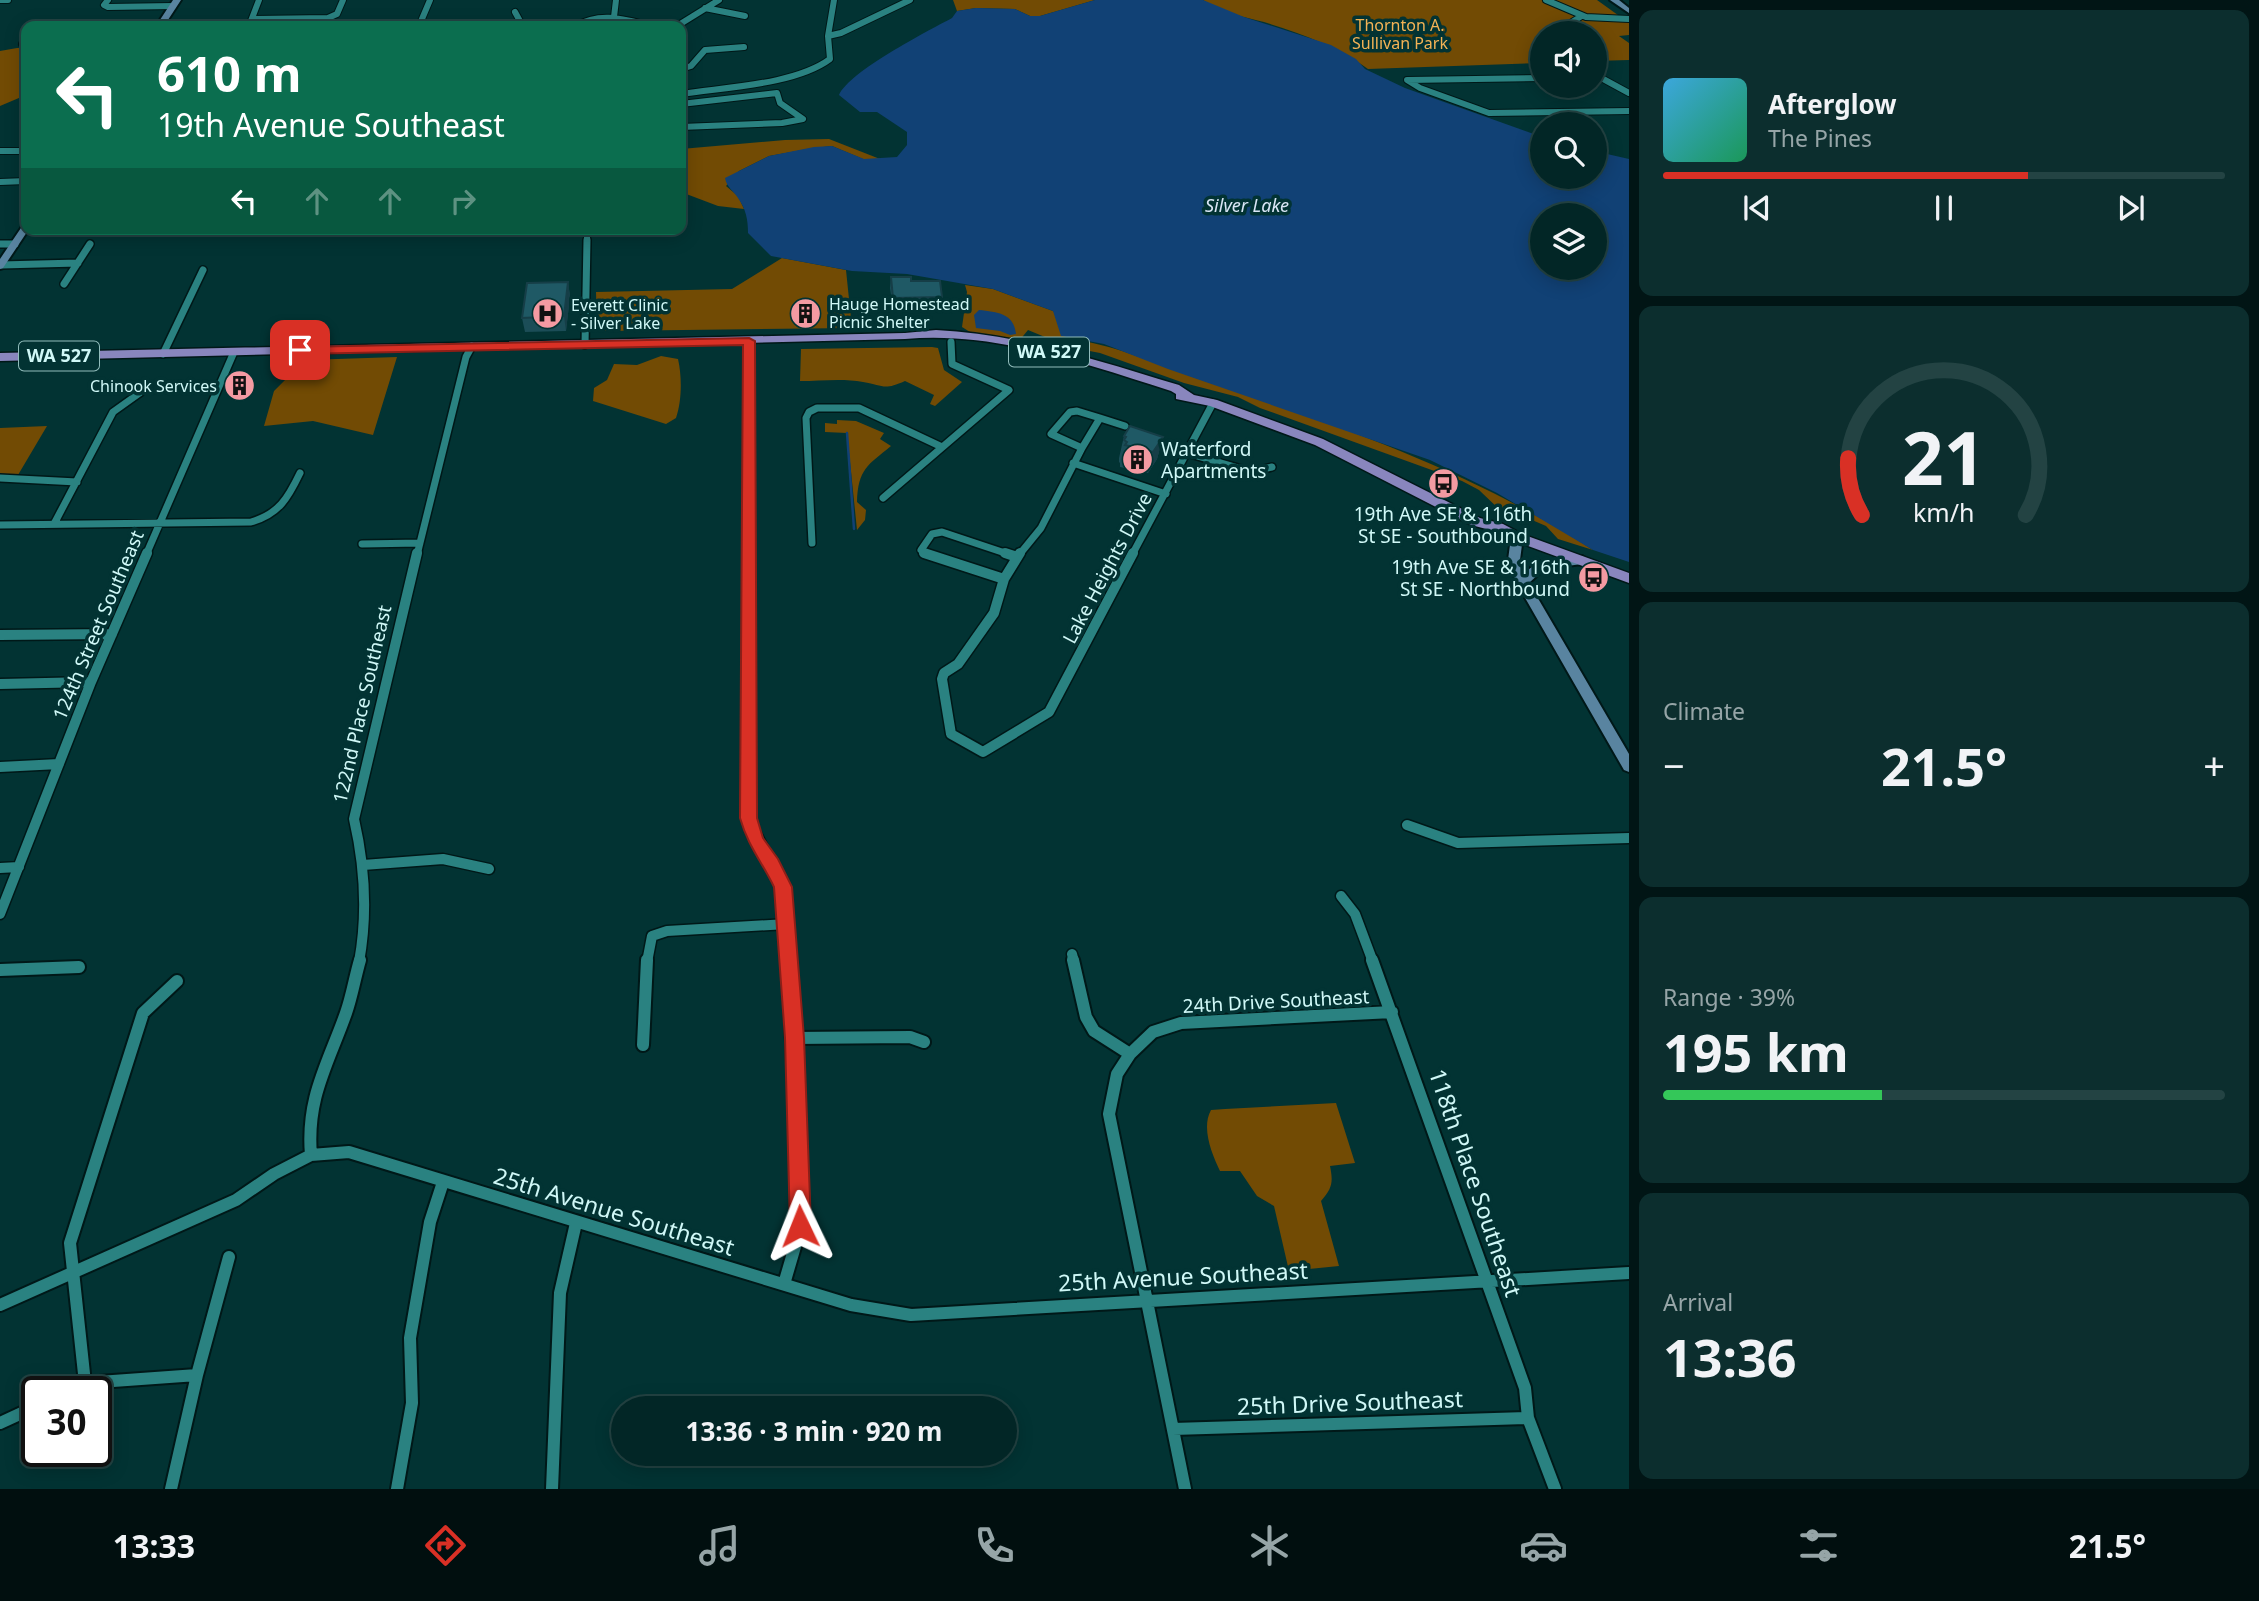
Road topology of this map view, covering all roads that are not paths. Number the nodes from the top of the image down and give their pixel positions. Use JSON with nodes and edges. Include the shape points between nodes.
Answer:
{"nodes":[{"id":1,"x":0,"y":0,"type":"edge"},
{"id":2,"x":8,"y":0,"type":"edge"},
{"id":3,"x":259,"y":0,"type":"edge"},
{"id":4,"x":343,"y":0,"type":"edge"},
{"id":5,"x":430,"y":0,"type":"edge"},
{"id":6,"x":616,"y":0,"type":"edge"},
{"id":7,"x":719,"y":0,"type":"edge"},
{"id":8,"x":834,"y":0,"type":"edge"},
{"id":9,"x":910,"y":0,"type":"edge"},
{"id":10,"x":1546,"y":0,"type":"edge"},
{"id":11,"x":1614,"y":0,"type":"edge"},
{"id":12,"x":106,"y":2,"type":"edge"},
{"id":13,"x":175,"y":3,"type":"edge"},
{"id":14,"x":704,"y":8,"type":"junction"},
{"id":15,"x":1629,"y":11,"type":"edge"},
{"id":16,"x":515,"y":12,"type":"dead end"},
{"id":17,"x":744,"y":16,"type":"dead end"},
{"id":18,"x":614,"y":17,"type":"junction"},
{"id":19,"x":1580,"y":17,"type":"junction"},
{"id":20,"x":253,"y":19,"type":"joint"},
{"id":21,"x":1629,"y":19,"type":"edge"},
{"id":22,"x":163,"y":21,"type":"edge"},
{"id":23,"x":421,"y":21,"type":"edge"},
{"id":24,"x":518,"y":21,"type":"edge"},
{"id":25,"x":585,"y":21,"type":"edge"},
{"id":26,"x":631,"y":21,"type":"edge"},
{"id":27,"x":684,"y":21,"type":"edge"},
{"id":28,"x":1574,"y":21,"type":"edge"},
{"id":29,"x":828,"y":36,"type":"junction"},
{"id":30,"x":744,"y":47,"type":"dead end"},
{"id":31,"x":686,"y":68,"type":"edge"},
{"id":32,"x":1530,"y":78,"type":"edge"},
{"id":33,"x":1607,"y":82,"type":"edge"},
{"id":34,"x":686,"y":93,"type":"edge"},
{"id":35,"x":1629,"y":93,"type":"edge"},
{"id":36,"x":686,"y":103,"type":"edge"},
{"id":37,"x":1629,"y":111,"type":"edge"},
{"id":38,"x":686,"y":127,"type":"edge"},
{"id":39,"x":0,"y":151,"type":"edge"},
{"id":40,"x":21,"y":151,"type":"edge"},
{"id":41,"x":21,"y":181,"type":"edge"},
{"id":42,"x":0,"y":182,"type":"edge"},
{"id":43,"x":21,"y":235,"type":"edge"},
{"id":44,"x":587,"y":235,"type":"edge"},
{"id":45,"x":0,"y":244,"type":"edge"},
{"id":46,"x":15,"y":244,"type":"junction"},
{"id":47,"x":90,"y":244,"type":"dead end"},
{"id":48,"x":78,"y":263,"type":"junction"},
{"id":49,"x":0,"y":266,"type":"edge"},
{"id":50,"x":203,"y":270,"type":"dead end"},
{"id":51,"x":64,"y":284,"type":"dead end"},
{"id":52,"x":905,"y":336,"type":"junction"},
{"id":53,"x":749,"y":341,"type":"junction"},
{"id":54,"x":951,"y":342,"type":"junction"},
{"id":55,"x":585,"y":345,"type":"junction"},
{"id":56,"x":472,"y":346,"type":"junction"},
{"id":57,"x":234,"y":352,"type":"junction"},
{"id":58,"x":163,"y":354,"type":"junction"},
{"id":59,"x":0,"y":357,"type":"edge"},
{"id":60,"x":141,"y":393,"type":"dead end"},
{"id":61,"x":1188,"y":396,"type":"junction"},
{"id":62,"x":1213,"y":403,"type":"junction"},
{"id":63,"x":1100,"y":418,"type":"junction"},
{"id":64,"x":1125,"y":426,"type":"dead end"},
{"id":65,"x":942,"y":447,"type":"junction"},
{"id":66,"x":1082,"y":448,"type":"junction"},
{"id":67,"x":1187,"y":453,"type":"junction"},
{"id":68,"x":1073,"y":464,"type":"junction"},
{"id":69,"x":1272,"y":467,"type":"dead end"},
{"id":70,"x":300,"y":473,"type":"dead end"},
{"id":71,"x":0,"y":478,"type":"edge"},
{"id":72,"x":77,"y":482,"type":"junction"},
{"id":73,"x":1166,"y":494,"type":"junction"},
{"id":74,"x":883,"y":498,"type":"dead end"},
{"id":75,"x":161,"y":523,"type":"junction"},
{"id":76,"x":54,"y":524,"type":"junction"},
{"id":77,"x":0,"y":525,"type":"edge"},
{"id":78,"x":1517,"y":537,"type":"junction"},
{"id":79,"x":420,"y":543,"type":"junction"},
{"id":80,"x":812,"y":543,"type":"dead end"},
{"id":81,"x":362,"y":544,"type":"dead end"},
{"id":82,"x":1017,"y":557,"type":"junction"},
{"id":83,"x":1582,"y":560,"type":"junction"},
{"id":84,"x":1629,"y":578,"type":"edge"},
{"id":85,"x":1004,"y":579,"type":"junction"},
{"id":86,"x":1522,"y":582,"type":"junction"},
{"id":87,"x":112,"y":634,"type":"junction"},
{"id":88,"x":0,"y":635,"type":"edge"},
{"id":89,"x":91,"y":682,"type":"junction"},
{"id":90,"x":0,"y":684,"type":"edge"},
{"id":91,"x":59,"y":764,"type":"junction"},
{"id":92,"x":1629,"y":766,"type":"edge"},
{"id":93,"x":0,"y":767,"type":"edge"},
{"id":94,"x":1407,"y":825,"type":"dead end"},
{"id":95,"x":1629,"y":838,"type":"edge"},
{"id":96,"x":363,"y":864,"type":"junction"},
{"id":97,"x":19,"y":867,"type":"junction"},
{"id":98,"x":0,"y":868,"type":"edge"},
{"id":99,"x":489,"y":869,"type":"dead end"},
{"id":100,"x":1341,"y":896,"type":"dead end"},
{"id":101,"x":0,"y":914,"type":"edge"},
{"id":102,"x":787,"y":924,"type":"junction"},
{"id":103,"x":1072,"y":954,"type":"dead end"},
{"id":104,"x":79,"y":967,"type":"dead end"},
{"id":105,"x":0,"y":970,"type":"edge"},
{"id":106,"x":177,"y":981,"type":"dead end"},
{"id":107,"x":1392,"y":1012,"type":"junction"},
{"id":108,"x":794,"y":1038,"type":"junction"},
{"id":109,"x":924,"y":1042,"type":"dead end"},
{"id":110,"x":643,"y":1045,"type":"dead end"},
{"id":111,"x":1130,"y":1054,"type":"junction"},
{"id":112,"x":311,"y":1155,"type":"junction"},
{"id":113,"x":443,"y":1182,"type":"junction"},
{"id":114,"x":576,"y":1223,"type":"junction"},
{"id":115,"x":229,"y":1257,"type":"dead end"},
{"id":116,"x":74,"y":1271,"type":"junction"},
{"id":117,"x":1629,"y":1273,"type":"edge"},
{"id":118,"x":1487,"y":1281,"type":"junction"},
{"id":119,"x":784,"y":1284,"type":"junction"},
{"id":120,"x":1145,"y":1300,"type":"junction"},
{"id":121,"x":0,"y":1305,"type":"edge"},
{"id":122,"x":197,"y":1375,"type":"junction"},
{"id":123,"x":84,"y":1376,"type":"edge"},
{"id":124,"x":112,"y":1381,"type":"edge"},
{"id":125,"x":21,"y":1413,"type":"edge"},
{"id":126,"x":1528,"y":1418,"type":"junction"},
{"id":127,"x":0,"y":1423,"type":"edge"},
{"id":128,"x":1173,"y":1429,"type":"junction"},
{"id":129,"x":171,"y":1489,"type":"edge"},
{"id":130,"x":397,"y":1489,"type":"edge"},
{"id":131,"x":552,"y":1489,"type":"edge"},
{"id":132,"x":1185,"y":1489,"type":"edge"},
{"id":133,"x":1555,"y":1489,"type":"edge"}],
"edges":[{"from":1,"to":2,"type":"street"},
{"from":3,"to":20,"type":"street"},
{"from":4,"to":20,"type":"street","via":[[334,16]]},
{"from":5,"to":23,"type":"street"},
{"from":6,"to":18,"type":"street"},
{"from":7,"to":14,"type":"street"},
{"from":8,"to":29,"type":"street"},
{"from":9,"to":29,"type":"street"},
{"from":10,"to":19,"type":"street"},
{"from":11,"to":15,"type":"street"},
{"from":12,"to":13,"type":"street"},
{"from":13,"to":22,"type":"street"},
{"from":14,"to":17,"type":"street"},
{"from":14,"to":27,"type":"street"},
{"from":16,"to":24,"type":"street"},
{"from":18,"to":25,"type":"street"},
{"from":18,"to":26,"type":"street"},
{"from":19,"to":21,"type":"street"},
{"from":19,"to":28,"type":"street"},
{"from":29,"to":34,"type":"street","via":[[830,59],[822,67]]},
{"from":30,"to":31,"type":"street","via":[[705,50]]},
{"from":32,"to":37,"type":"street","via":[[1407,80],[1489,113]]},
{"from":33,"to":35,"type":"street"},
{"from":36,"to":38,"type":"street","via":[[777,93],[780,103],[803,119]]},
{"from":39,"to":40,"type":"street"},
{"from":41,"to":42,"type":"street"},
{"from":43,"to":46,"type":"street"},
{"from":44,"to":55,"type":"street"},
{"from":45,"to":46,"type":"street"},
{"from":46,"to":49,"type":"street"},
{"from":47,"to":48,"type":"street"},
{"from":48,"to":49,"type":"street"},
{"from":48,"to":51,"type":"street"},
{"from":50,"to":58,"type":"street"},
{"from":52,"to":53,"type":"main road","number":"WA 527"},
{"from":52,"to":54,"type":"main road","number":"WA 527"},
{"from":52,"to":61,"type":"main road","number":"WA 527","via":[[950,333],[1002,340],[1175,388]]},
{"from":53,"to":55,"type":"main road","number":"WA 527"},
{"from":53,"to":102,"type":"street","via":[[748,818],[755,841],[783,887]]},
{"from":54,"to":61,"type":"main road","number":"WA 527","via":[[1022,353],[1169,395]]},
{"from":54,"to":65,"type":"street","via":[[952,364],[1009,390]]},
{"from":55,"to":56,"type":"main road","number":"WA 527"},
{"from":56,"to":57,"type":"main road","number":"WA 527"},
{"from":56,"to":79,"type":"street","name":"122nd Place Southeast"},
{"from":57,"to":58,"type":"main road","number":"WA 527"},
{"from":57,"to":75,"type":"street","name":"124th Street Southeast"},
{"from":58,"to":59,"type":"main road","number":"WA 527"},
{"from":60,"to":72,"type":"street","via":[[113,412]]},
{"from":61,"to":62,"type":"main road","number":"WA 527"},
{"from":62,"to":67,"type":"street","name":"Lake Heights Drive"},
{"from":62,"to":78,"type":"main road","number":"WA 527","via":[[1359,460],[1476,522]]},
{"from":63,"to":64,"type":"street"},
{"from":63,"to":66,"type":"street"},
{"from":63,"to":66,"type":"street","via":[[1070,412],[1051,430],[1054,436]]},
{"from":65,"to":74,"type":"street"},
{"from":65,"to":80,"type":"street","via":[[859,408],[809,412]]},
{"from":66,"to":68,"type":"street"},
{"from":67,"to":69,"type":"street","via":[[1252,472]]},
{"from":67,"to":73,"type":"street","name":"Lake Heights Drive"},
{"from":68,"to":73,"type":"street"},
{"from":68,"to":82,"type":"street","via":[[1041,528]]},
{"from":70,"to":75,"type":"street","via":[[284,505],[271,517],[251,522]]},
{"from":71,"to":72,"type":"street"},
{"from":72,"to":76,"type":"street"},
{"from":73,"to":85,"type":"street","name":"Lake Heights Drive","via":[[1049,712],[983,752],[951,734],[942,679],[994,613]]},
{"from":75,"to":76,"type":"street"},
{"from":75,"to":87,"type":"street","name":"124th Street Southeast"},
{"from":76,"to":77,"type":"street"},
{"from":78,"to":83,"type":"main road","number":"WA 527"},
{"from":78,"to":86,"type":"street","via":[[1514,560]]},
{"from":79,"to":81,"type":"street"},
{"from":79,"to":96,"type":"street","name":"122nd Place Southeast","via":[[360,785],[354,819]]},
{"from":82,"to":85,"type":"street"},
{"from":82,"to":85,"type":"street","via":[[942,532],[932,534],[922,546],[925,554]]},
{"from":83,"to":84,"type":"main road","number":"WA 527"},
{"from":83,"to":86,"type":"street","via":[[1541,565]]},
{"from":86,"to":92,"type":"street"},
{"from":87,"to":88,"type":"street"},
{"from":87,"to":89,"type":"street","name":"124th Street Southeast"},
{"from":89,"to":90,"type":"street"},
{"from":89,"to":91,"type":"street","name":"124th Street Southeast"},
{"from":91,"to":93,"type":"street"},
{"from":91,"to":97,"type":"street","name":"124th Street Southeast"},
{"from":94,"to":95,"type":"street","via":[[1458,843]]},
{"from":96,"to":99,"type":"street","via":[[443,859]]},
{"from":96,"to":112,"type":"street","name":"122nd Place Southeast","via":[[366,907],[360,959],[347,1011],[317,1084],[309,1132]]},
{"from":97,"to":98,"type":"street"},
{"from":97,"to":101,"type":"street","name":"124th Street Southeast"},
{"from":100,"to":107,"type":"street","name":"118th Place Southeast","via":[[1355,914]]},
{"from":102,"to":108,"type":"street"},
{"from":102,"to":110,"type":"street","via":[[667,931],[652,936]]},
{"from":103,"to":111,"type":"street","via":[[1086,1017],[1094,1031]]},
{"from":104,"to":105,"type":"street"},
{"from":106,"to":116,"type":"street","via":[[143,1013],[70,1244]]},
{"from":107,"to":111,"type":"street","name":"24th Drive Southeast","via":[[1181,1023],[1153,1032]]},
{"from":107,"to":118,"type":"street","name":"118th Place Southeast"},
{"from":108,"to":109,"type":"street","via":[[910,1037]]},
{"from":108,"to":119,"type":"street","via":[[800,1226]]},
{"from":111,"to":120,"type":"street","name":"24th Drive Southeast","via":[[1120,1063],[1109,1114]]},
{"from":112,"to":113,"type":"street","name":"25th Avenue Southeast","via":[[349,1152]]},
{"from":112,"to":116,"type":"street","name":"25th Avenue Southeast","via":[[236,1200]]},
{"from":113,"to":114,"type":"street","name":"25th Avenue Southeast"},
{"from":113,"to":130,"type":"street","via":[[430,1222],[410,1338],[412,1403]]},
{"from":114,"to":119,"type":"street","name":"25th Avenue Southeast"},
{"from":114,"to":131,"type":"street","via":[[560,1293]]},
{"from":115,"to":122,"type":"street"},
{"from":116,"to":121,"type":"street","name":"25th Avenue Southeast"},
{"from":116,"to":123,"type":"street"},
{"from":117,"to":118,"type":"street","name":"25th Avenue Southeast"},
{"from":118,"to":120,"type":"street","name":"25th Avenue Southeast"},
{"from":118,"to":126,"type":"street","name":"118th Place Southeast","via":[[1525,1388]]},
{"from":119,"to":120,"type":"street","name":"25th Avenue Southeast","via":[[852,1305],[911,1315]]},
{"from":120,"to":128,"type":"street","name":"24th Drive Southeast"},
{"from":122,"to":124,"type":"street"},
{"from":122,"to":129,"type":"street"},
{"from":125,"to":127,"type":"street"},
{"from":126,"to":128,"type":"street","name":"25th Drive Southeast"},
{"from":126,"to":133,"type":"street","name":"118th Place Southeast"},
{"from":128,"to":132,"type":"street","name":"24th Drive Southeast"}]}
